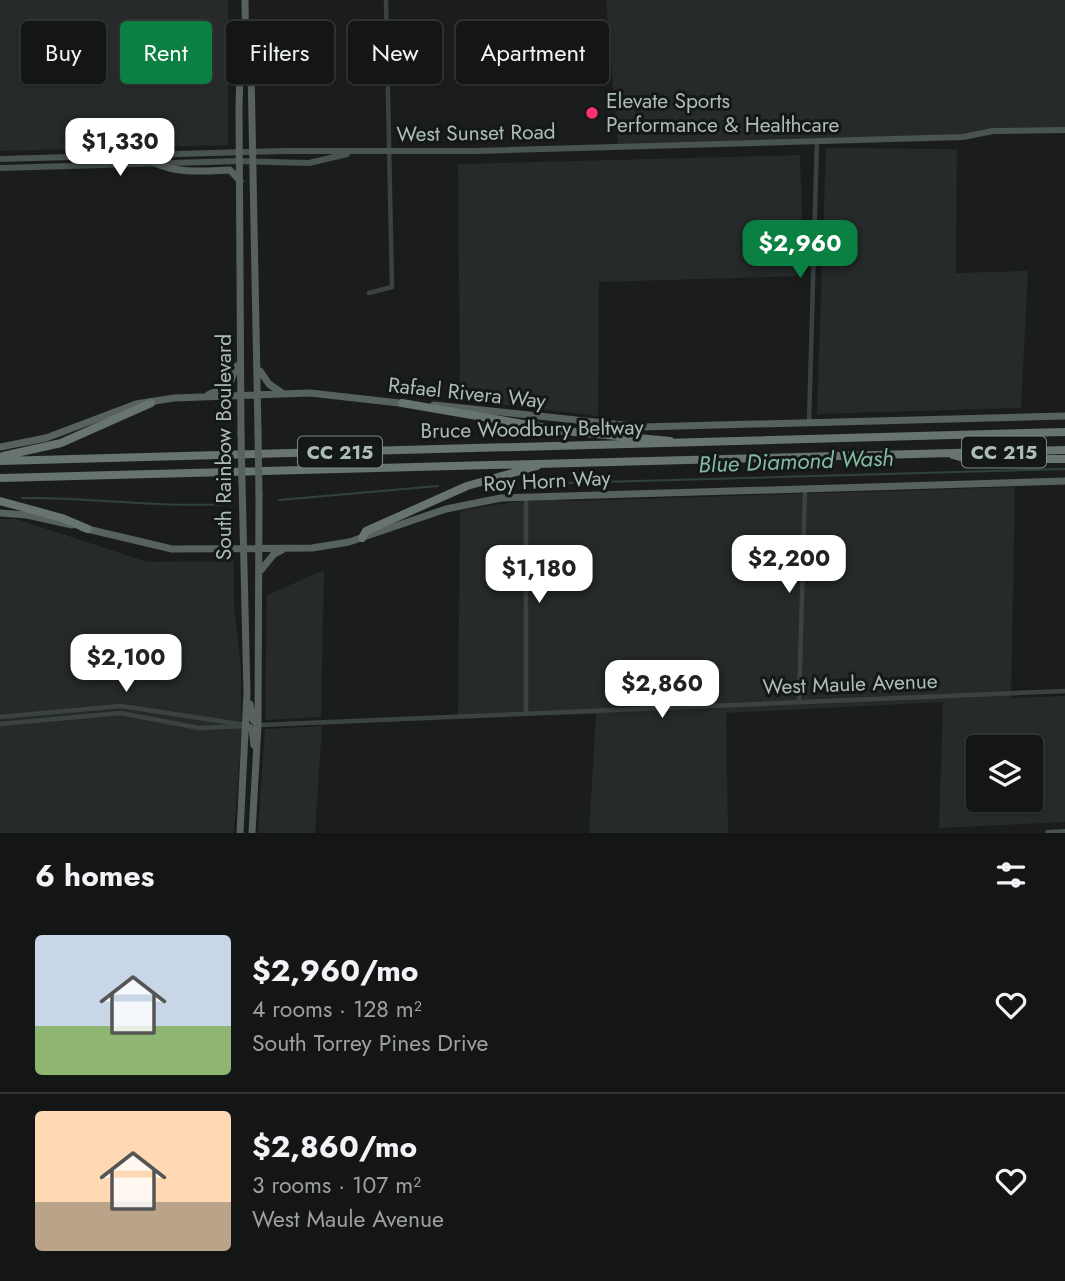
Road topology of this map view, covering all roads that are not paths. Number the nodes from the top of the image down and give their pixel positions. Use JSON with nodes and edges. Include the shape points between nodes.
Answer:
{"nodes":[{"id":1,"x":245,"y":0,"type":"edge"},
{"id":2,"x":386,"y":0,"type":"edge"},
{"id":3,"x":245,"y":21,"type":"edge"},
{"id":4,"x":240,"y":84,"type":"edge"},
{"id":5,"x":251,"y":84,"type":"edge"},
{"id":6,"x":1065,"y":130,"type":"edge"},
{"id":7,"x":817,"y":139,"type":"junction"},
{"id":8,"x":252,"y":152,"type":"junction"},
{"id":9,"x":391,"y":152,"type":"junction"},
{"id":10,"x":348,"y":153,"type":"junction"},
{"id":11,"x":240,"y":156,"type":"junction"},
{"id":12,"x":70,"y":157,"type":"junction"},
{"id":13,"x":0,"y":159,"type":"edge"},
{"id":14,"x":155,"y":159,"type":"junction"},
{"id":15,"x":252,"y":163,"type":"junction"},
{"id":16,"x":70,"y":166,"type":"junction"},
{"id":17,"x":0,"y":168,"type":"edge"},
{"id":18,"x":240,"y":181,"type":"junction"},
{"id":19,"x":369,"y":293,"type":"dead end"},
{"id":20,"x":241,"y":312,"type":"junction"},
{"id":21,"x":258,"y":360,"type":"junction"},
{"id":22,"x":282,"y":393,"type":"junction"},
{"id":23,"x":241,"y":396,"type":"junction"},
{"id":24,"x":258,"y":396,"type":"junction"},
{"id":25,"x":198,"y":397,"type":"junction"},
{"id":26,"x":150,"y":403,"type":"junction"},
{"id":27,"x":402,"y":404,"type":"junction"},
{"id":28,"x":1065,"y":416,"type":"edge"},
{"id":29,"x":809,"y":422,"type":"junction"},
{"id":30,"x":1065,"y":430,"type":"edge"},
{"id":31,"x":679,"y":443,"type":"junction"},
{"id":32,"x":0,"y":447,"type":"edge"},
{"id":33,"x":1065,"y":450,"type":"edge"},
{"id":34,"x":943,"y":452,"type":"junction"},
{"id":35,"x":0,"y":458,"type":"edge"},
{"id":36,"x":1065,"y":459,"type":"edge"},
{"id":37,"x":546,"y":463,"type":"junction"},
{"id":38,"x":0,"y":478,"type":"edge"},
{"id":39,"x":1065,"y":481,"type":"edge"},
{"id":40,"x":805,"y":488,"type":"junction"},
{"id":41,"x":526,"y":498,"type":"junction"},
{"id":42,"x":0,"y":501,"type":"edge"},
{"id":43,"x":0,"y":513,"type":"edge"},
{"id":44,"x":88,"y":530,"type":"junction"},
{"id":45,"x":362,"y":538,"type":"junction"},
{"id":46,"x":243,"y":549,"type":"junction"},
{"id":47,"x":260,"y":549,"type":"junction"},
{"id":48,"x":285,"y":549,"type":"junction"},
{"id":49,"x":260,"y":570,"type":"junction"},
{"id":50,"x":1065,"y":691,"type":"edge"},
{"id":51,"x":247,"y":693,"type":"junction"},
{"id":52,"x":799,"y":702,"type":"junction"},
{"id":53,"x":526,"y":713,"type":"junction"},
{"id":54,"x":0,"y":717,"type":"edge"},
{"id":55,"x":0,"y":724,"type":"edge"},
{"id":56,"x":258,"y":725,"type":"junction"},
{"id":57,"x":247,"y":726,"type":"junction"},
{"id":58,"x":256,"y":752,"type":"junction"},
{"id":59,"x":1065,"y":832,"type":"edge"},
{"id":60,"x":240,"y":833,"type":"edge"},
{"id":61,"x":252,"y":833,"type":"edge"},
{"id":62,"x":1048,"y":833,"type":"edge"}],
"edges":[{"from":1,"to":3,"type":"main road","name":"South Rainbow Boulevard"},
{"from":2,"to":9,"type":"street"},
{"from":4,"to":11,"type":"main road","name":"South Rainbow Boulevard"},
{"from":5,"to":8,"type":"main road","name":"South Rainbow Boulevard"},
{"from":6,"to":7,"type":"main road","name":"West Sunset Road"},
{"from":7,"to":9,"type":"main road","name":"West Sunset Road"},
{"from":7,"to":29,"type":"street"},
{"from":8,"to":10,"type":"main road","name":"West Sunset Road"},
{"from":8,"to":11,"type":"main road","name":"West Sunset Road"},
{"from":8,"to":15,"type":"main road","name":"South Rainbow Boulevard"},
{"from":9,"to":10,"type":"main road","name":"West Sunset Road"},
{"from":9,"to":19,"type":"street","via":[[392,287]]},
{"from":10,"to":15,"type":"main road","name":"West Sunset Road","via":[[309,163]]},
{"from":11,"to":14,"type":"main road","name":"West Sunset Road"},
{"from":11,"to":15,"type":"main road","name":"West Sunset Road"},
{"from":11,"to":18,"type":"main road","name":"South Rainbow Boulevard"},
{"from":12,"to":13,"type":"main road","name":"West Sunset Road"},
{"from":12,"to":14,"type":"main road","name":"West Sunset Road"},
{"from":12,"to":16,"type":"main road"},
{"from":14,"to":16,"type":"main road","name":"West Sunset Road"},
{"from":14,"to":18,"type":"main road","via":[[168,169],[230,170]]},
{"from":15,"to":21,"type":"main road","name":"South Rainbow Boulevard"},
{"from":16,"to":17,"type":"main road","name":"West Sunset Road"},
{"from":18,"to":20,"type":"main road","name":"South Rainbow Boulevard"},
{"from":20,"to":23,"type":"main road","name":"South Rainbow Boulevard"},
{"from":20,"to":25,"type":"main road","via":[[235,375],[225,388]]},
{"from":21,"to":22,"type":"main road","via":[[264,379]]},
{"from":21,"to":24,"type":"main road","name":"South Rainbow Boulevard"},
{"from":22,"to":24,"type":"main road","name":"Rafael Rivera Way"},
{"from":22,"to":27,"type":"main road","name":"Rafael Rivera Way"},
{"from":23,"to":24,"type":"main road","name":"Rafael Rivera Way"},
{"from":23,"to":25,"type":"main road","name":"Rafael Rivera Way"},
{"from":23,"to":46,"type":"main road","name":"South Rainbow Boulevard","bridge":true},
{"from":24,"to":47,"type":"main road","name":"South Rainbow Boulevard","bridge":true},
{"from":25,"to":26,"type":"main road","name":"Rafael Rivera Way"},
{"from":26,"to":32,"type":"main road","name":"Rafael Rivera Way","via":[[31,442]]},
{"from":26,"to":35,"type":"highway","via":[[61,443]]},
{"from":27,"to":29,"type":"main road","name":"Rafael Rivera Way","via":[[642,427]]},
{"from":27,"to":31,"type":"highway","via":[[564,431]]},
{"from":28,"to":29,"type":"main road","name":"Rafael Rivera Way"},
{"from":30,"to":31,"type":"highway","name":"Bruce Woodbury Beltway","number":"CC 215"},
{"from":31,"to":35,"type":"highway","name":"Bruce Woodbury Beltway","number":"CC 215"},
{"from":33,"to":34,"type":"highway","name":"Bruce Woodbury Beltway","number":"CC 215"},
{"from":34,"to":36,"type":"highway","via":[[967,459]]},
{"from":34,"to":37,"type":"highway","name":"Bruce Woodbury Beltway","number":"CC 215"},
{"from":37,"to":38,"type":"highway","name":"Bruce Woodbury Beltway","number":"CC 215"},
{"from":37,"to":45,"type":"highway","via":[[467,486],[366,531]]},
{"from":39,"to":40,"type":"main road","name":"Roy Horn Way"},
{"from":40,"to":41,"type":"main road","name":"Roy Horn Way"},
{"from":40,"to":52,"type":"street"},
{"from":41,"to":45,"type":"main road","name":"Roy Horn Way","via":[[467,504]]},
{"from":41,"to":53,"type":"street"},
{"from":42,"to":44,"type":"highway"},
{"from":43,"to":44,"type":"main road","name":"Roy Horn Way"},
{"from":44,"to":46,"type":"main road","name":"Roy Horn Way","via":[[152,546]]},
{"from":45,"to":48,"type":"main road","name":"Roy Horn Way","via":[[324,547]]},
{"from":46,"to":47,"type":"main road","name":"Roy Horn Way"},
{"from":46,"to":51,"type":"main road","name":"South Rainbow Boulevard"},
{"from":47,"to":48,"type":"main road","name":"Roy Horn Way"},
{"from":47,"to":49,"type":"main road","name":"South Rainbow Boulevard"},
{"from":48,"to":49,"type":"main road"},
{"from":49,"to":56,"type":"main road","name":"South Rainbow Boulevard"},
{"from":50,"to":52,"type":"street","name":"West Maule Avenue"},
{"from":51,"to":56,"type":"main road"},
{"from":51,"to":57,"type":"main road","name":"South Rainbow Boulevard"},
{"from":52,"to":53,"type":"street","name":"West Maule Avenue"},
{"from":53,"to":56,"type":"street","name":"West Maule Avenue"},
{"from":54,"to":57,"type":"street","via":[[121,706]]},
{"from":55,"to":57,"type":"street","via":[[121,713],[199,728]]},
{"from":56,"to":58,"type":"main road","name":"South Rainbow Boulevard"},
{"from":57,"to":58,"type":"main road","via":[[252,729]]},
{"from":57,"to":60,"type":"main road","name":"South Rainbow Boulevard"},
{"from":58,"to":61,"type":"main road","name":"South Rainbow Boulevard"},
{"from":59,"to":62,"type":"main road"}]}
